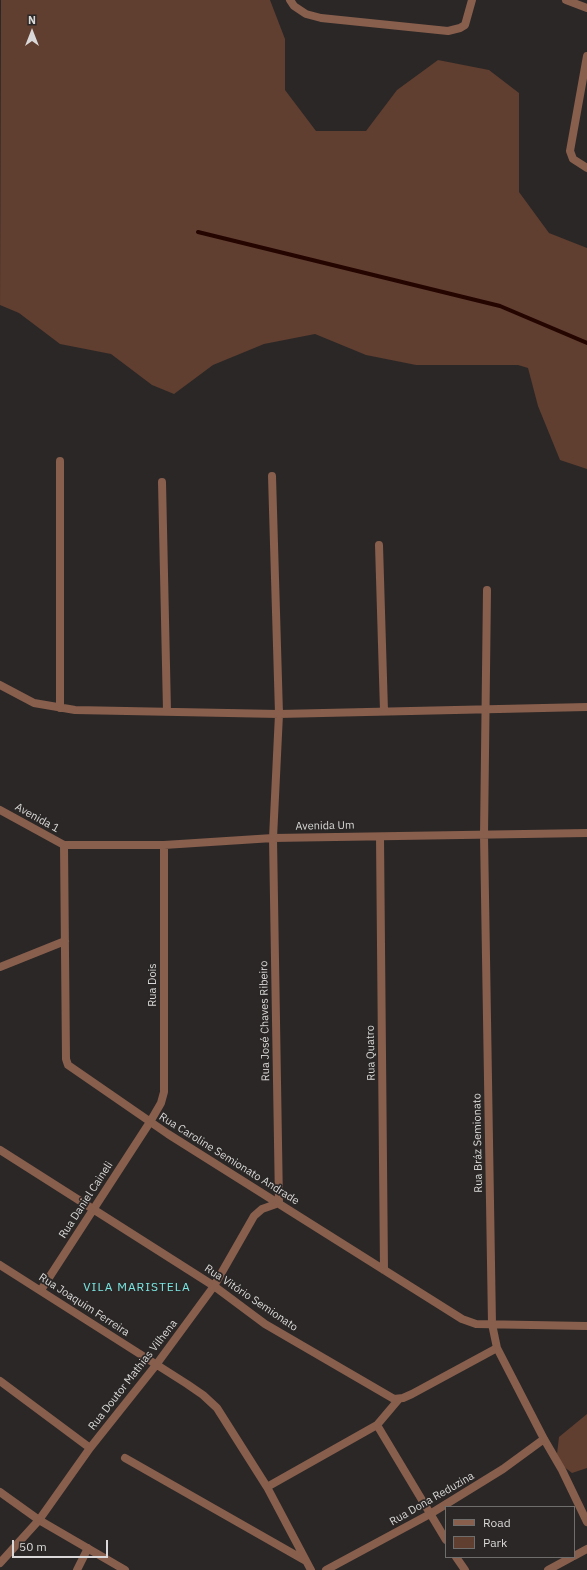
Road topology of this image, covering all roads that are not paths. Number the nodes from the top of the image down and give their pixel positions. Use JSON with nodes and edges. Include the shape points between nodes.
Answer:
{"nodes":[{"id":1,"x":290,"y":0,"type":"edge"},
{"id":2,"x":472,"y":0,"type":"edge"},
{"id":3,"x":566,"y":0,"type":"edge"},
{"id":4,"x":587,"y":8,"type":"edge"},
{"id":5,"x":587,"y":56,"type":"edge"},
{"id":6,"x":587,"y":168,"type":"edge"},
{"id":7,"x":60,"y":461,"type":"dead end"},
{"id":8,"x":272,"y":476,"type":"dead end"},
{"id":9,"x":162,"y":482,"type":"dead end"},
{"id":10,"x":379,"y":545,"type":"dead end"},
{"id":11,"x":487,"y":590,"type":"dead end"},
{"id":12,"x":0,"y":685,"type":"edge"},
{"id":13,"x":60,"y":708,"type":"junction"},
{"id":14,"x":587,"y":708,"type":"edge"},
{"id":15,"x":486,"y":709,"type":"junction"},
{"id":16,"x":384,"y":711,"type":"junction"},
{"id":17,"x":167,"y":712,"type":"junction"},
{"id":18,"x":279,"y":714,"type":"junction"},
{"id":19,"x":0,"y":810,"type":"edge"},
{"id":20,"x":587,"y":833,"type":"edge"},
{"id":21,"x":484,"y":835,"type":"junction"},
{"id":22,"x":380,"y":836,"type":"junction"},
{"id":23,"x":273,"y":838,"type":"junction"},
{"id":24,"x":64,"y":845,"type":"junction"},
{"id":25,"x":164,"y":845,"type":"junction"},
{"id":26,"x":65,"y":941,"type":"junction"},
{"id":27,"x":0,"y":967,"type":"edge"},
{"id":28,"x":150,"y":1122,"type":"junction"},
{"id":29,"x":0,"y":1150,"type":"edge"},
{"id":30,"x":279,"y":1203,"type":"junction"},
{"id":31,"x":93,"y":1210,"type":"junction"},
{"id":32,"x":0,"y":1265,"type":"edge"},
{"id":33,"x":384,"y":1270,"type":"junction"},
{"id":34,"x":214,"y":1286,"type":"junction"},
{"id":35,"x":41,"y":1290,"type":"junction"},
{"id":36,"x":492,"y":1324,"type":"junction"},
{"id":37,"x":587,"y":1326,"type":"edge"},
{"id":38,"x":497,"y":1348,"type":"junction"},
{"id":39,"x":156,"y":1365,"type":"junction"},
{"id":40,"x":0,"y":1381,"type":"edge"},
{"id":41,"x":399,"y":1399,"type":"junction"},
{"id":42,"x":377,"y":1425,"type":"junction"},
{"id":43,"x":544,"y":1440,"type":"junction"},
{"id":44,"x":90,"y":1448,"type":"junction"},
{"id":45,"x":125,"y":1458,"type":"dead end"},
{"id":46,"x":267,"y":1487,"type":"junction"},
{"id":47,"x":0,"y":1492,"type":"edge"},
{"id":48,"x":430,"y":1514,"type":"junction"},
{"id":49,"x":39,"y":1520,"type":"junction"},
{"id":50,"x":587,"y":1522,"type":"edge"},
{"id":51,"x":445,"y":1538,"type":"edge"},
{"id":52,"x":88,"y":1548,"type":"junction"},
{"id":53,"x":587,"y":1549,"type":"edge"},
{"id":54,"x":575,"y":1555,"type":"edge"},
{"id":55,"x":457,"y":1558,"type":"edge"},
{"id":56,"x":569,"y":1558,"type":"edge"},
{"id":57,"x":307,"y":1562,"type":"junction"},
{"id":58,"x":0,"y":1563,"type":"edge"},
{"id":59,"x":77,"y":1570,"type":"edge"},
{"id":60,"x":125,"y":1570,"type":"edge"},
{"id":61,"x":311,"y":1570,"type":"edge"},
{"id":62,"x":326,"y":1570,"type":"edge"},
{"id":63,"x":464,"y":1570,"type":"edge"},
{"id":64,"x":548,"y":1570,"type":"edge"}],
"edges":[{"from":1,"to":2,"type":"street","via":[[306,14],[321,18],[448,31],[465,25]]},
{"from":3,"to":4,"type":"street"},
{"from":5,"to":6,"type":"street","via":[[570,151],[573,159]]},
{"from":7,"to":13,"type":"street"},
{"from":8,"to":18,"type":"street","name":"Rua José Chaves Ribeiro"},
{"from":9,"to":17,"type":"street"},
{"from":10,"to":16,"type":"street"},
{"from":11,"to":15,"type":"street","name":"Rua Bráz Semionato"},
{"from":12,"to":13,"type":"street","via":[[34,702]]},
{"from":13,"to":17,"type":"street"},
{"from":14,"to":15,"type":"street"},
{"from":15,"to":16,"type":"street"},
{"from":15,"to":21,"type":"street","name":"Rua Bráz Semionato"},
{"from":16,"to":18,"type":"street"},
{"from":17,"to":18,"type":"street"},
{"from":18,"to":23,"type":"street","name":"Rua José Chaves Ribeiro"},
{"from":19,"to":24,"type":"street","name":"Avenida 1"},
{"from":20,"to":21,"type":"street","name":"Avenida Um"},
{"from":21,"to":22,"type":"street","name":"Avenida Um"},
{"from":21,"to":36,"type":"street","name":"Rua Bráz Semionato"},
{"from":22,"to":23,"type":"street","name":"Avenida Um"},
{"from":22,"to":33,"type":"street","name":"Rua Quatro"},
{"from":23,"to":25,"type":"street","name":"Avenida Um"},
{"from":23,"to":30,"type":"street","name":"Rua José Chaves Ribeiro"},
{"from":24,"to":25,"type":"street","name":"Avenida Um"},
{"from":24,"to":26,"type":"street","name":"Rua Caroline Semionato Andrade"},
{"from":25,"to":28,"type":"street","name":"Rua Dois","via":[[164,1092]]},
{"from":26,"to":27,"type":"street"},
{"from":26,"to":28,"type":"street","name":"Rua Caroline Semionato Andrade","via":[[68,1065]]},
{"from":28,"to":30,"type":"street","name":"Rua Caroline Semionato Andrade"},
{"from":28,"to":31,"type":"street","name":"Rua Daniel Caineli"},
{"from":29,"to":31,"type":"street","name":"Rua Vitório Semionato"},
{"from":30,"to":33,"type":"street","name":"Rua Caroline Semionato Andrade"},
{"from":30,"to":34,"type":"street","name":"Rua Doutor Mathias Vilhena","via":[[262,1208],[254,1216]]},
{"from":31,"to":34,"type":"street","name":"Rua Vitório Semionato"},
{"from":31,"to":35,"type":"street","name":"Rua Daniel Caineli"},
{"from":32,"to":35,"type":"street","name":"Rua Joaquim Ferreira"},
{"from":33,"to":36,"type":"street","name":"Rua Caroline Semionato Andrade","via":[[462,1319],[476,1324]]},
{"from":34,"to":39,"type":"street","name":"Rua Doutor Mathias Vilhena"},
{"from":34,"to":41,"type":"street","name":"Rua Vitório Semionato","via":[[265,1324],[394,1399]]},
{"from":35,"to":39,"type":"street","name":"Rua Joaquim Ferreira"},
{"from":36,"to":37,"type":"street","name":"Rua Caroline Semionato Andrade"},
{"from":36,"to":38,"type":"street","name":"Rua Bráz Semionato"},
{"from":38,"to":41,"type":"street"},
{"from":38,"to":43,"type":"street","name":"Rua Bráz Semionato"},
{"from":39,"to":44,"type":"street","name":"Rua Doutor Mathias Vilhena"},
{"from":39,"to":46,"type":"street","name":"Rua Joaquim Ferreira","via":[[203,1395],[217,1408]]},
{"from":40,"to":44,"type":"street"},
{"from":41,"to":42,"type":"street"},
{"from":42,"to":46,"type":"street"},
{"from":42,"to":48,"type":"street"},
{"from":43,"to":48,"type":"street","name":"Rua Dona Reduzina","via":[[503,1469]]},
{"from":43,"to":50,"type":"street","name":"Rua Bráz Semionato","via":[[562,1470]]},
{"from":44,"to":49,"type":"street","name":"Rua Doutor Mathias Vilhena"},
{"from":45,"to":57,"type":"street"},
{"from":46,"to":57,"type":"street","name":"Rua Joaquim Ferreira"},
{"from":47,"to":49,"type":"street"},
{"from":48,"to":51,"type":"street"},
{"from":48,"to":62,"type":"street","name":"Rua Dona Reduzina"},
{"from":49,"to":52,"type":"street"},
{"from":49,"to":58,"type":"street","name":"Rua Doutor Mathias Vilhena"},
{"from":52,"to":59,"type":"street"},
{"from":52,"to":60,"type":"street"},
{"from":53,"to":54,"type":"street"},
{"from":55,"to":63,"type":"street"},
{"from":56,"to":64,"type":"street"},
{"from":57,"to":61,"type":"street","name":"Rua Joaquim Ferreira"}]}
